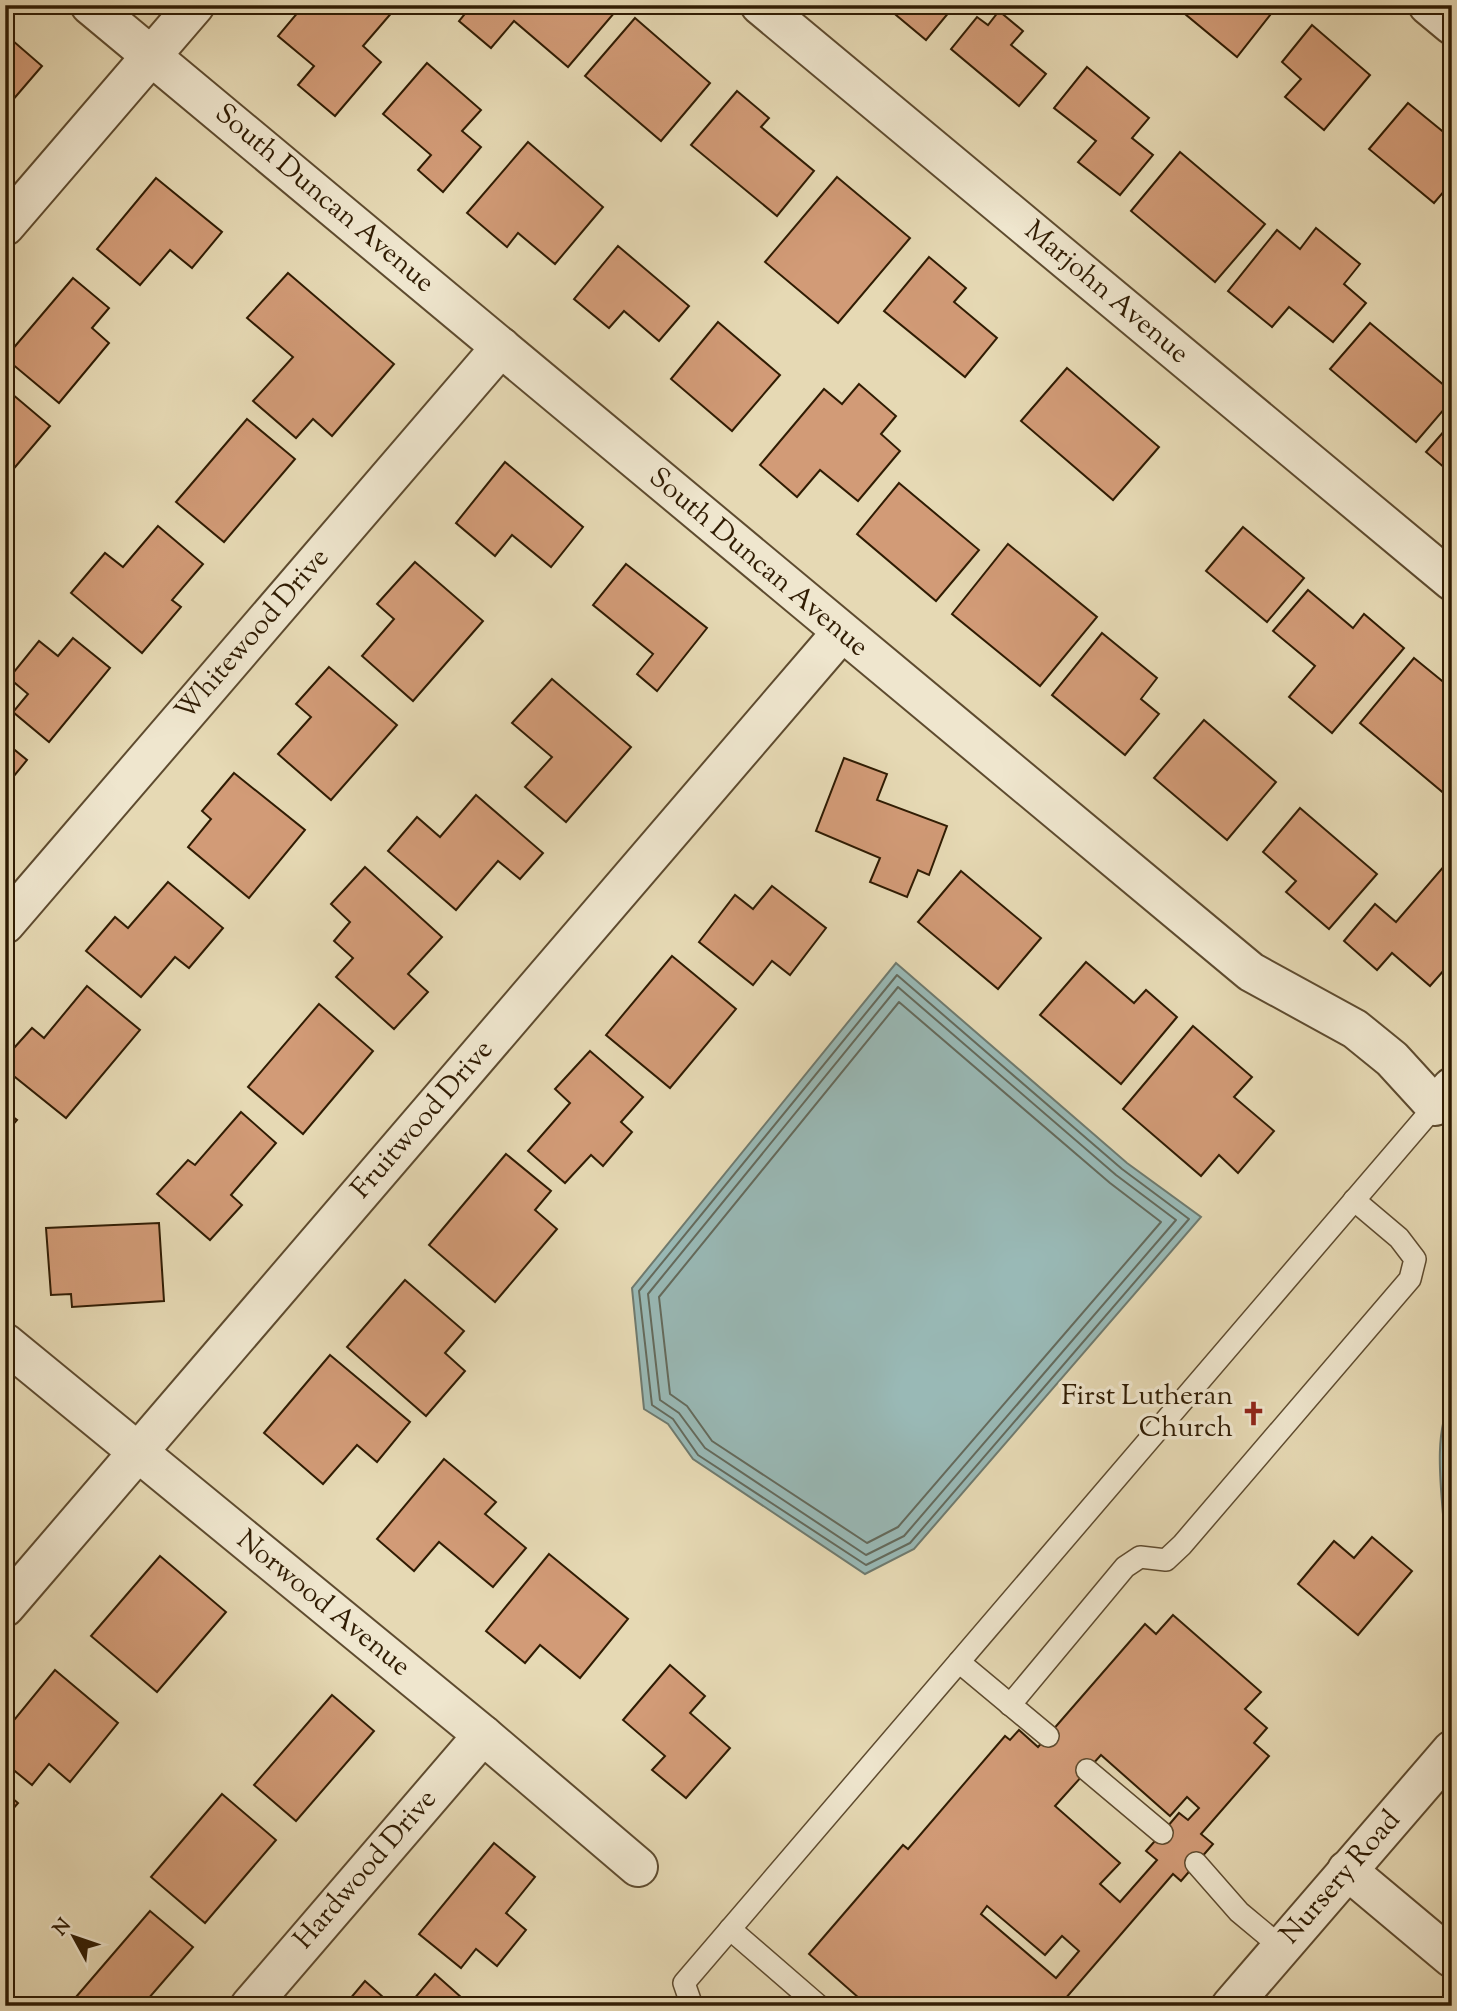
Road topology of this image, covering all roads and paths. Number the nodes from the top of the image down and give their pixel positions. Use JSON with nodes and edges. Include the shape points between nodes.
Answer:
{"nodes":[{"id":1,"x":90,"y":5,"type":"edge"},
{"id":2,"x":195,"y":5,"type":"edge"},
{"id":3,"x":760,"y":5,"type":"edge"},
{"id":4,"x":1427,"y":5,"type":"edge"},
{"id":5,"x":1452,"y":25,"type":"edge"},
{"id":6,"x":152,"y":55,"type":"junction"},
{"id":7,"x":5,"y":226,"type":"edge"},
{"id":8,"x":501,"y":347,"type":"junction"},
{"id":9,"x":1452,"y":581,"type":"edge"},
{"id":10,"x":841,"y":633,"type":"junction"},
{"id":11,"x":5,"y":924,"type":"edge"},
{"id":12,"x":1443,"y":1096,"type":"edge"},
{"id":13,"x":1354,"y":1200,"type":"junction"},
{"id":14,"x":5,"y":1343,"type":"edge"},
{"id":15,"x":138,"y":1452,"type":"junction"},
{"id":16,"x":5,"y":1607,"type":"edge"},
{"id":17,"x":959,"y":1662,"type":"junction"},
{"id":18,"x":1010,"y":1704,"type":"junction"},
{"id":19,"x":483,"y":1735,"type":"junction"},
{"id":20,"x":1048,"y":1737,"type":"dead end"},
{"id":21,"x":1452,"y":1750,"type":"edge"},
{"id":22,"x":1087,"y":1770,"type":"dead end"},
{"id":23,"x":1161,"y":1833,"type":"dead end"},
{"id":24,"x":1196,"y":1863,"type":"dead end"},
{"id":25,"x":638,"y":1867,"type":"dead end"},
{"id":26,"x":1347,"y":1870,"type":"junction"},
{"id":27,"x":730,"y":1929,"type":"junction"},
{"id":28,"x":1281,"y":1947,"type":"junction"},
{"id":29,"x":1452,"y":1958,"type":"edge"},
{"id":30,"x":250,"y":2006,"type":"edge"},
{"id":31,"x":692,"y":2006,"type":"edge"},
{"id":32,"x":819,"y":2006,"type":"edge"},
{"id":33,"x":1231,"y":2006,"type":"edge"}],
"edges":[{"from":1,"to":6,"type":"street","name":"South Duncan Avenue"},
{"from":2,"to":6,"type":"street"},
{"from":3,"to":9,"type":"street","name":"Marjohn Avenue"},
{"from":4,"to":5,"type":"street"},
{"from":6,"to":7,"type":"street"},
{"from":6,"to":8,"type":"street","name":"South Duncan Avenue"},
{"from":8,"to":10,"type":"street","name":"South Duncan Avenue"},
{"from":8,"to":11,"type":"street","name":"Whitewood Drive"},
{"from":10,"to":12,"type":"street","name":"South Duncan Avenue","via":[[1251,972],[1355,1029]]},
{"from":10,"to":15,"type":"street","name":"Fruitwood Drive"},
{"from":12,"to":13,"type":"lane"},
{"from":13,"to":17,"type":"lane"},
{"from":13,"to":18,"type":"lane","via":[[1399,1238],[1415,1259],[1410,1279],[1182,1545],[1166,1560],[1140,1557],[1125,1567]]},
{"from":14,"to":15,"type":"street","name":"Norwood Avenue"},
{"from":15,"to":16,"type":"street","name":"Fruitwood Drive"},
{"from":15,"to":19,"type":"street","name":"Norwood Avenue"},
{"from":17,"to":18,"type":"lane"},
{"from":17,"to":27,"type":"lane"},
{"from":18,"to":20,"type":"lane"},
{"from":19,"to":25,"type":"street","name":"Norwood Avenue"},
{"from":19,"to":30,"type":"street","name":"Hardwood Drive"},
{"from":21,"to":26,"type":"street","name":"Nursery Road"},
{"from":22,"to":23,"type":"lane"},
{"from":24,"to":28,"type":"lane","via":[[1238,1912]]},
{"from":26,"to":28,"type":"street","name":"Nursery Road"},
{"from":26,"to":29,"type":"street"},
{"from":27,"to":31,"type":"lane","via":[[684,1983]]},
{"from":27,"to":32,"type":"lane"},
{"from":28,"to":33,"type":"street","name":"Nursery Road"}]}
